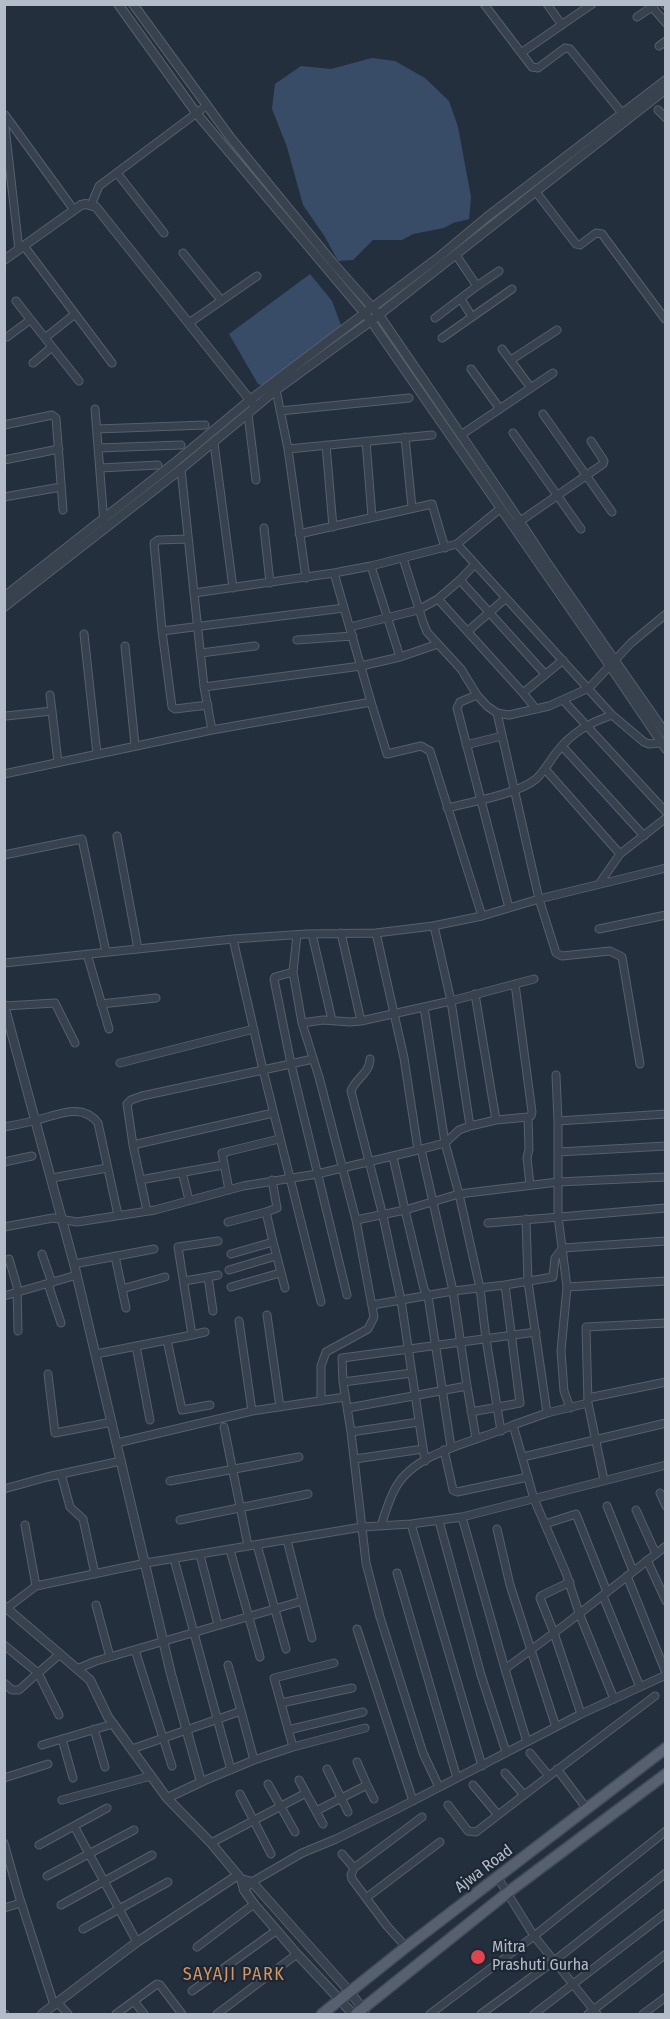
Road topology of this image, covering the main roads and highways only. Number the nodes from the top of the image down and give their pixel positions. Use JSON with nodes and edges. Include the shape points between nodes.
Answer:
{"nodes":[{"id":1,"x":666,"y":1748,"type":"edge"},
{"id":2,"x":666,"y":1774,"type":"edge"},
{"id":3,"x":359,"y":2013,"type":"edge"},
{"id":4,"x":322,"y":2014,"type":"edge"}],
"edges":[{"from":1,"to":4,"type":"main road","name":"Ajwa Road"},
{"from":2,"to":3,"type":"main road","name":"Ajwa Road","via":[[507,1893]]}]}
